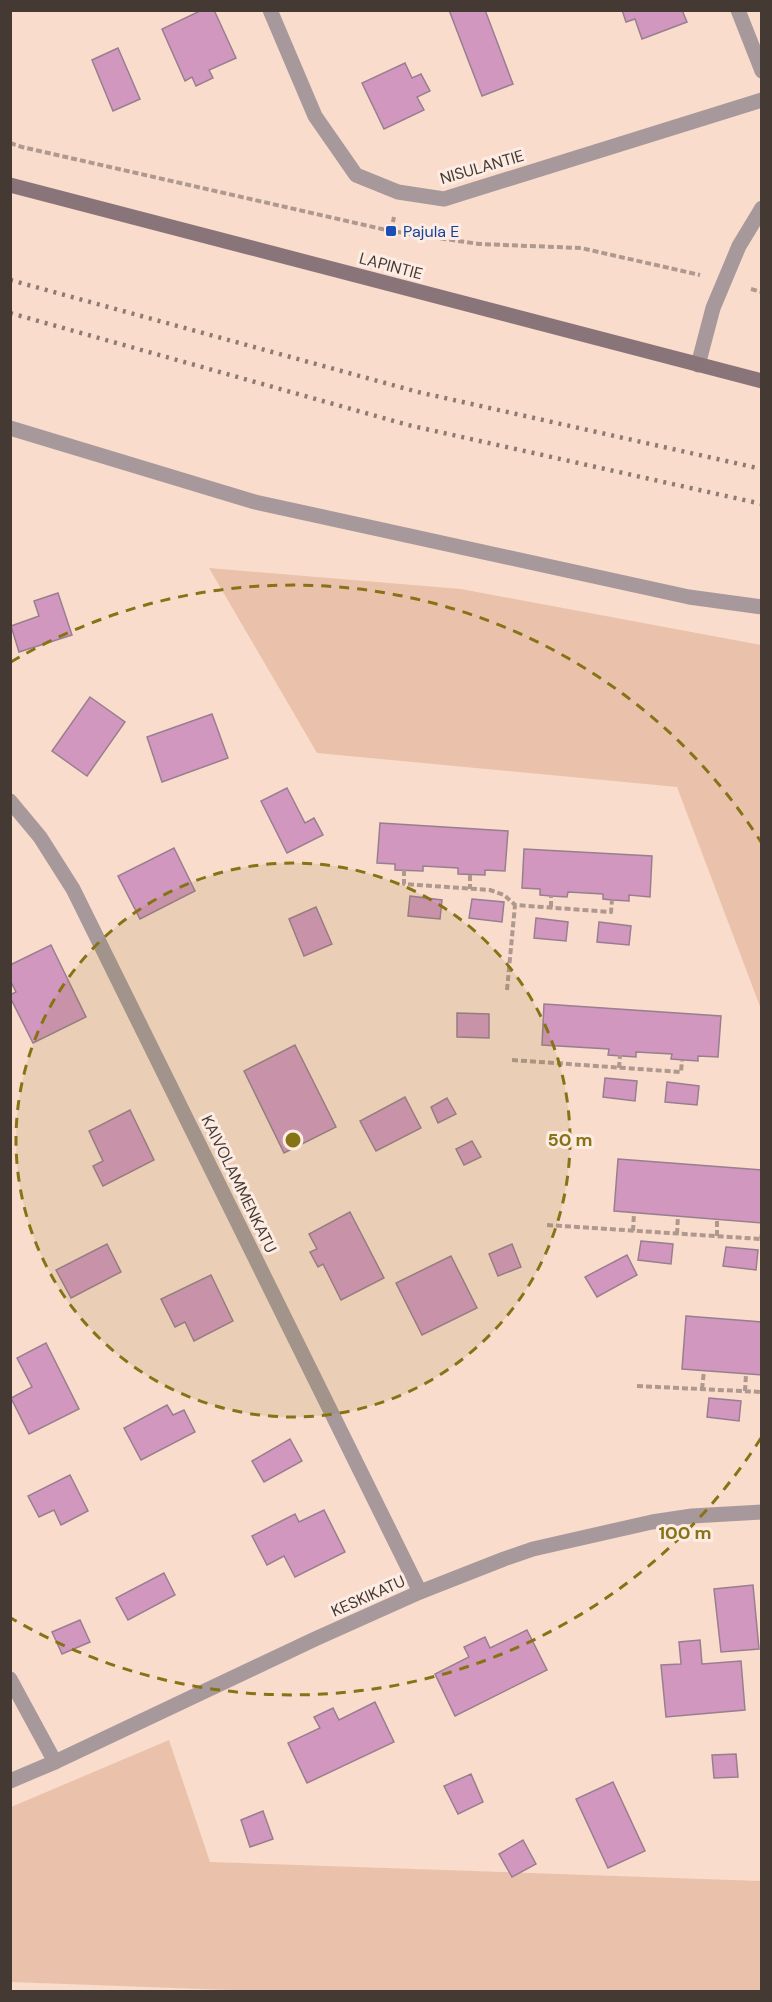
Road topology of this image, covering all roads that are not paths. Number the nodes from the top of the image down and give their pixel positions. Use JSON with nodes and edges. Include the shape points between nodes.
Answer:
{"nodes":[{"id":1,"x":270,"y":10,"type":"edge"},
{"id":2,"x":738,"y":10,"type":"edge"},
{"id":3,"x":762,"y":71,"type":"edge"},
{"id":4,"x":762,"y":100,"type":"edge"},
{"id":5,"x":10,"y":185,"type":"edge"},
{"id":6,"x":762,"y":208,"type":"edge"},
{"id":7,"x":698,"y":365,"type":"junction"},
{"id":8,"x":762,"y":381,"type":"edge"},
{"id":9,"x":10,"y":428,"type":"edge"},
{"id":10,"x":762,"y":607,"type":"edge"},
{"id":11,"x":10,"y":801,"type":"edge"},
{"id":12,"x":762,"y":1512,"type":"edge"},
{"id":13,"x":420,"y":1592,"type":"junction"},
{"id":14,"x":10,"y":1678,"type":"edge"},
{"id":15,"x":55,"y":1762,"type":"junction"},
{"id":16,"x":10,"y":1781,"type":"edge"}],
"edges":[{"from":1,"to":4,"type":"street","name":"NISULANTIE","via":[[315,116],[356,175],[398,192],[444,199]]},
{"from":2,"to":3,"type":"street"},
{"from":5,"to":7,"type":"main road","name":"LAPINTIE"},
{"from":6,"to":7,"type":"street","via":[[739,246],[713,308]]},
{"from":7,"to":8,"type":"main road","name":"LAPINTIE"},
{"from":9,"to":10,"type":"street","via":[[255,502],[689,597]]},
{"from":11,"to":13,"type":"street","name":"KAIVOLAMMENKATU","via":[[40,837],[73,889]]},
{"from":12,"to":13,"type":"street","name":"KESKIKATU","via":[[692,1516],[533,1548]]},
{"from":13,"to":15,"type":"street","name":"KESKIKATU"},
{"from":14,"to":15,"type":"street"},
{"from":15,"to":16,"type":"street","name":"KESKIKATU"}]}
